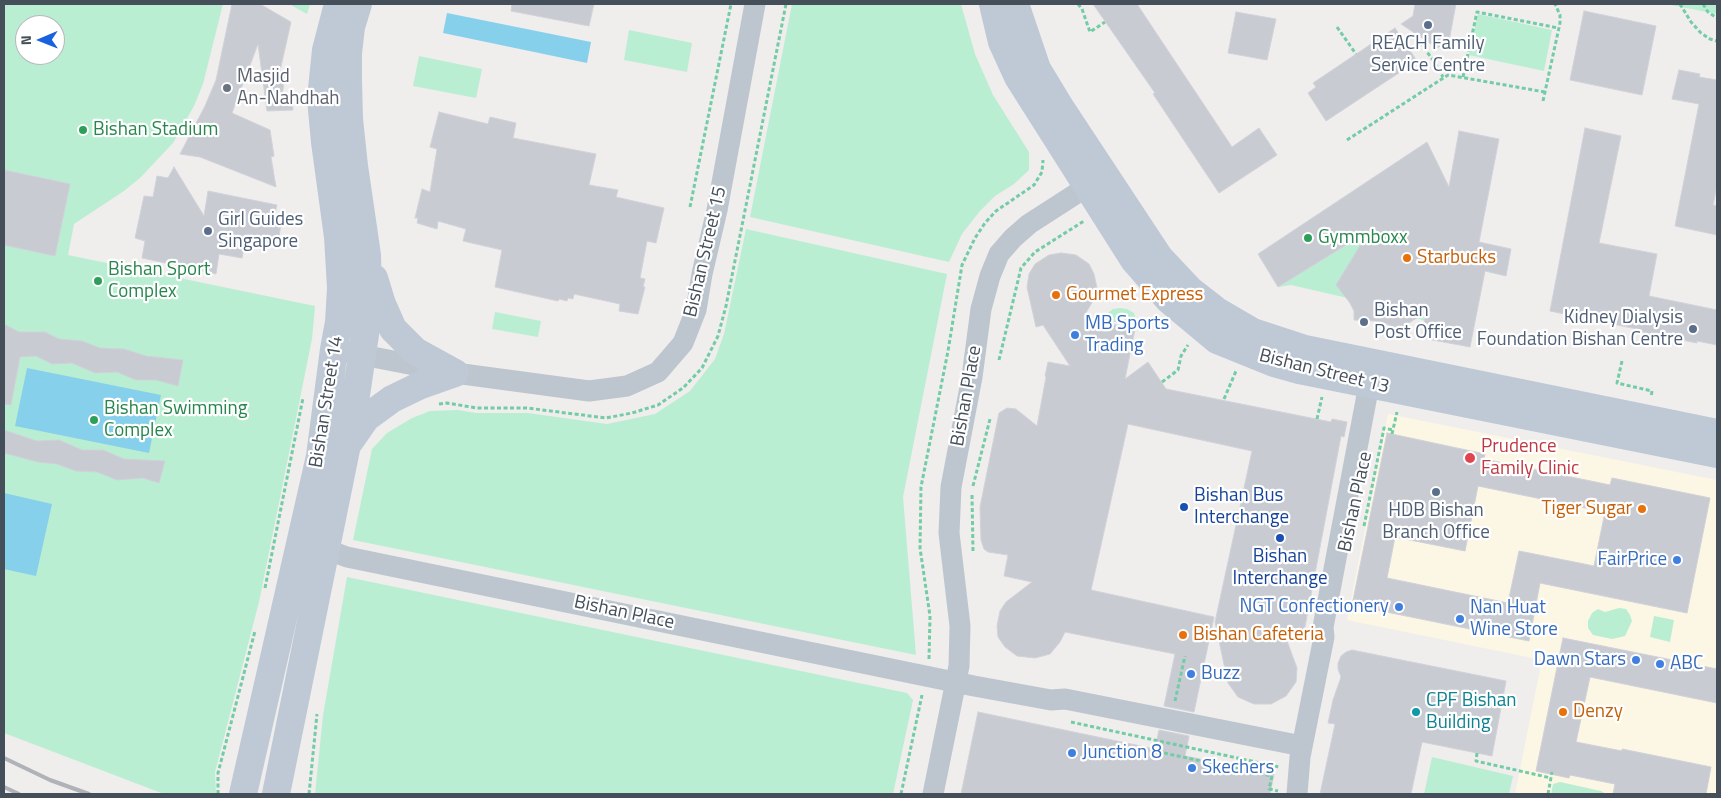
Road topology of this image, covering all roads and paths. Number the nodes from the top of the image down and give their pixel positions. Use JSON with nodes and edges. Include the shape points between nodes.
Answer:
{"nodes":[{"id":1,"x":338,"y":4,"type":"edge"},
{"id":2,"x":358,"y":4,"type":"edge"},
{"id":3,"x":731,"y":4,"type":"edge"},
{"id":4,"x":755,"y":4,"type":"edge"},
{"id":5,"x":786,"y":4,"type":"edge"},
{"id":6,"x":993,"y":4,"type":"edge"},
{"id":7,"x":1015,"y":4,"type":"edge"},
{"id":8,"x":1078,"y":4,"type":"edge"},
{"id":9,"x":1555,"y":4,"type":"edge"},
{"id":10,"x":1680,"y":4,"type":"edge"},
{"id":11,"x":1703,"y":4,"type":"edge"},
{"id":12,"x":1717,"y":18,"type":"edge"},
{"id":13,"x":1105,"y":22,"type":"dead end"},
{"id":14,"x":1337,"y":27,"type":"dead end"},
{"id":15,"x":1558,"y":28,"type":"junction"},
{"id":16,"x":1717,"y":41,"type":"edge"},
{"id":17,"x":1420,"y":42,"type":"dead end"},
{"id":18,"x":1356,"y":54,"type":"dead end"},
{"id":19,"x":1463,"y":76,"type":"junction"},
{"id":20,"x":1443,"y":78,"type":"junction"},
{"id":21,"x":1545,"y":92,"type":"junction"},
{"id":22,"x":1544,"y":101,"type":"dead end"},
{"id":23,"x":1347,"y":140,"type":"dead end"},
{"id":24,"x":1088,"y":186,"type":"junction"},
{"id":25,"x":690,"y":207,"type":"dead end"},
{"id":26,"x":1085,"y":221,"type":"dead end"},
{"id":27,"x":366,"y":255,"type":"junction"},
{"id":28,"x":1188,"y":344,"type":"dead end"},
{"id":29,"x":334,"y":349,"type":"junction"},
{"id":30,"x":362,"y":355,"type":"junction"},
{"id":31,"x":999,"y":360,"type":"dead end"},
{"id":32,"x":1622,"y":360,"type":"dead end"},
{"id":33,"x":1237,"y":368,"type":"dead end"},
{"id":34,"x":455,"y":373,"type":"junction"},
{"id":35,"x":1377,"y":375,"type":"junction"},
{"id":36,"x":1162,"y":382,"type":"dead end"},
{"id":37,"x":304,"y":392,"type":"dead end"},
{"id":38,"x":1322,"y":393,"type":"dead end"},
{"id":39,"x":1651,"y":397,"type":"dead end"},
{"id":40,"x":1224,"y":399,"type":"dead end"},
{"id":41,"x":431,"y":405,"type":"dead end"},
{"id":42,"x":1398,"y":408,"type":"dead end"},
{"id":43,"x":990,"y":419,"type":"dead end"},
{"id":44,"x":1317,"y":419,"type":"dead end"},
{"id":45,"x":1717,"y":433,"type":"edge"},
{"id":46,"x":346,"y":447,"type":"junction"},
{"id":47,"x":1717,"y":454,"type":"edge"},
{"id":48,"x":1364,"y":528,"type":"dead end"},
{"id":49,"x":325,"y":549,"type":"junction"},
{"id":50,"x":973,"y":554,"type":"dead end"},
{"id":51,"x":297,"y":561,"type":"junction"},
{"id":52,"x":264,"y":593,"type":"dead end"},
{"id":53,"x":257,"y":622,"type":"dead end"},
{"id":54,"x":1184,"y":656,"type":"dead end"},
{"id":55,"x":956,"y":682,"type":"junction"},
{"id":56,"x":923,"y":690,"type":"dead end"},
{"id":57,"x":1173,"y":707,"type":"dead end"},
{"id":58,"x":317,"y":711,"type":"dead end"},
{"id":59,"x":1069,"y":722,"type":"dead end"},
{"id":60,"x":1164,"y":753,"type":"dead end"},
{"id":61,"x":1478,"y":753,"type":"dead end"},
{"id":62,"x":1295,"y":757,"type":"junction"},
{"id":63,"x":1552,"y":772,"type":"dead end"},
{"id":64,"x":1551,"y":778,"type":"junction"},
{"id":65,"x":1290,"y":793,"type":"edge"},
{"id":66,"x":218,"y":794,"type":"edge"},
{"id":67,"x":243,"y":794,"type":"edge"},
{"id":68,"x":276,"y":794,"type":"edge"},
{"id":69,"x":309,"y":794,"type":"edge"},
{"id":70,"x":901,"y":794,"type":"edge"},
{"id":71,"x":933,"y":794,"type":"edge"},
{"id":72,"x":1548,"y":794,"type":"edge"}],
"edges":[{"from":1,"to":29,"type":"street","name":"Bishan Street 14","via":[[326,50],[321,99],[342,288]]},
{"from":2,"to":27,"type":"street","name":"Bishan Street 14","via":[[348,53],[348,99]]},
{"from":3,"to":25,"type":"path"},
{"from":4,"to":34,"type":"street","name":"Bishan Street 15","via":[[696,310],[683,343],[658,372],[628,386],[589,391]]},
{"from":5,"to":41,"type":"path","via":[[724,314],[718,336],[702,368],[658,405],[606,418],[527,408]]},
{"from":6,"to":24,"type":"street","name":"Bishan Street 13","via":[[1002,42],[1018,77]]},
{"from":7,"to":35,"type":"street","name":"Bishan Street 13","via":[[1037,69],[1060,107],[1159,257],[1190,290],[1253,332]]},
{"from":8,"to":13,"type":"path","via":[[1090,32]]},
{"from":9,"to":15,"type":"path","via":[[1560,15]]},
{"from":10,"to":16,"type":"path","via":[[1701,33]]},
{"from":11,"to":12,"type":"path"},
{"from":14,"to":18,"type":"path"},
{"from":15,"to":19,"type":"path","via":[[1477,12]]},
{"from":15,"to":21,"type":"path"},
{"from":17,"to":20,"type":"path"},
{"from":19,"to":20,"type":"path"},
{"from":19,"to":21,"type":"path"},
{"from":20,"to":23,"type":"path"},
{"from":21,"to":22,"type":"path"},
{"from":24,"to":35,"type":"street","name":"Bishan Street 13","via":[[1134,260],[1169,300],[1217,340],[1299,370]]},
{"from":24,"to":55,"type":"street","name":"Bishan Place","via":[[1012,238],[999,254],[990,276],[951,487],[948,534],[960,626]]},
{"from":26,"to":31,"type":"path","via":[[1036,252],[1021,268]]},
{"from":27,"to":30,"type":"street","name":"Bishan Street 14","via":[[368,298]]},
{"from":27,"to":34,"type":"street","via":[[393,329],[415,350]]},
{"from":28,"to":36,"type":"path","via":[[1178,370]]},
{"from":29,"to":30,"type":"street","name":"Bishan Street 15"},
{"from":29,"to":51,"type":"street","name":"Bishan Street 14","via":[[320,456]]},
{"from":30,"to":34,"type":"street","name":"Bishan Street 15"},
{"from":30,"to":46,"type":"street","name":"Bishan Street 14"},
{"from":32,"to":39,"type":"path","via":[[1617,383],[1652,391]]},
{"from":33,"to":40,"type":"path"},
{"from":34,"to":46,"type":"street","via":[[392,399],[366,418]]},
{"from":35,"to":45,"type":"street","name":"Bishan Street 13"},
{"from":35,"to":47,"type":"street","name":"Bishan Street 13","via":[[1583,426]]},
{"from":35,"to":62,"type":"street","name":"Bishan Place","via":[[1330,628],[1324,637]]},
{"from":37,"to":52,"type":"path"},
{"from":38,"to":44,"type":"path"},
{"from":42,"to":48,"type":"path","via":[[1393,432],[1384,428]]},
{"from":43,"to":50,"type":"path","via":[[972,489]]},
{"from":46,"to":49,"type":"street","name":"Bishan Street 14"},
{"from":49,"to":51,"type":"street","via":[[311,548]]},
{"from":49,"to":55,"type":"street","name":"Bishan Place","via":[[347,557]]},
{"from":49,"to":68,"type":"street","name":"Bishan Street 14"},
{"from":51,"to":67,"type":"street","name":"Bishan Street 14"},
{"from":53,"to":66,"type":"path","via":[[218,773]]},
{"from":54,"to":57,"type":"path"},
{"from":55,"to":62,"type":"street","name":"Bishan Place","via":[[1051,700],[1065,699]]},
{"from":55,"to":71,"type":"street","name":"Bishan Place"},
{"from":56,"to":70,"type":"path"},
{"from":58,"to":69,"type":"path"},
{"from":59,"to":62,"type":"path"},
{"from":60,"to":65,"type":"path","via":[[1272,776],[1269,789]]},
{"from":61,"to":64,"type":"path","via":[[1476,761]]},
{"from":62,"to":65,"type":"street","name":"Bishan Place"},
{"from":63,"to":64,"type":"path"},
{"from":64,"to":72,"type":"path"}]}
